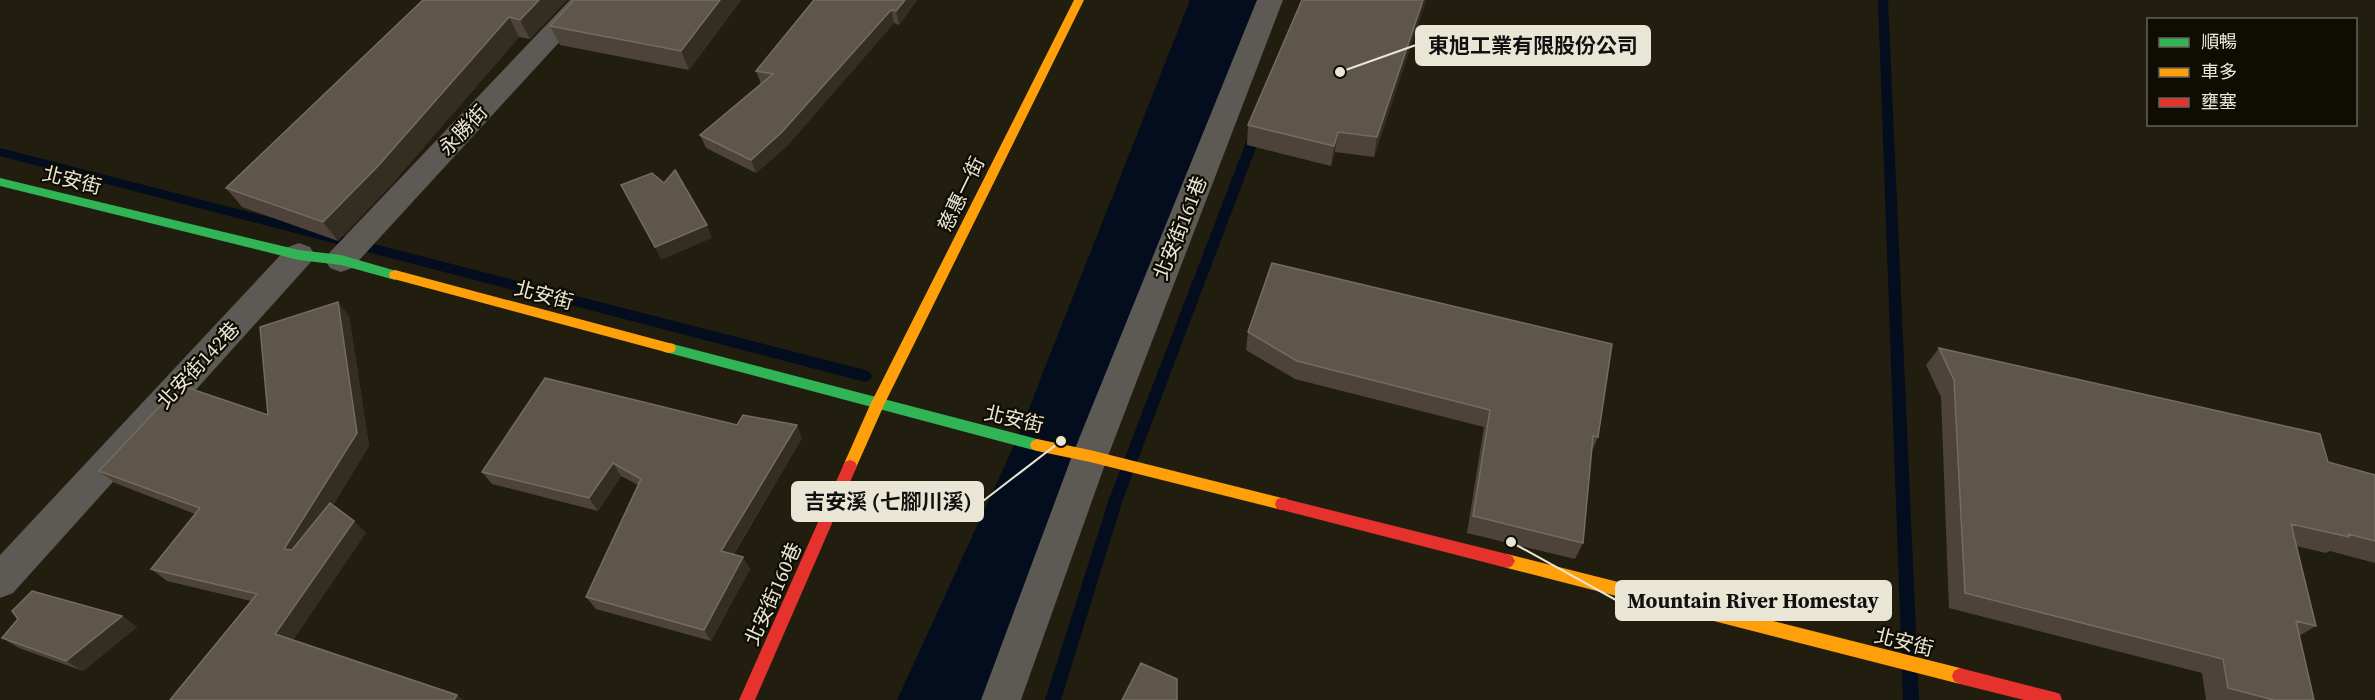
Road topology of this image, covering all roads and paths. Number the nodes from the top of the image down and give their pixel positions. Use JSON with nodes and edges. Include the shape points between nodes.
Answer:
{"nodes":[{"id":1,"x":585,"y":0,"type":"edge"},
{"id":2,"x":1079,"y":0,"type":"edge"},
{"id":3,"x":1270,"y":0,"type":"edge"},
{"id":4,"x":0,"y":182,"type":"edge"},
{"id":5,"x":299,"y":255,"type":"junction"},
{"id":6,"x":341,"y":260,"type":"junction"},
{"id":7,"x":877,"y":405,"type":"junction"},
{"id":8,"x":1090,"y":456,"type":"junction"},
{"id":9,"x":0,"y":581,"type":"edge"},
{"id":10,"x":747,"y":700,"type":"edge"},
{"id":11,"x":1001,"y":700,"type":"edge"},
{"id":12,"x":2054,"y":700,"type":"edge"}],
"edges":[{"from":1,"to":6,"type":"street","name":"永勝街"},
{"from":2,"to":7,"type":"street","name":"慈惠一街"},
{"from":3,"to":8,"type":"street","name":"北安街161巷"},
{"from":4,"to":5,"type":"street","name":"北安街"},
{"from":5,"to":6,"type":"street","name":"北安街"},
{"from":5,"to":9,"type":"street","name":"北安街142巷"},
{"from":6,"to":7,"type":"street","name":"北安街"},
{"from":7,"to":8,"type":"street","name":"北安街"},
{"from":7,"to":10,"type":"street","name":"北安街160巷"},
{"from":8,"to":11,"type":"street","name":"北安街161巷"},
{"from":8,"to":12,"type":"street","name":"北安街"}]}
